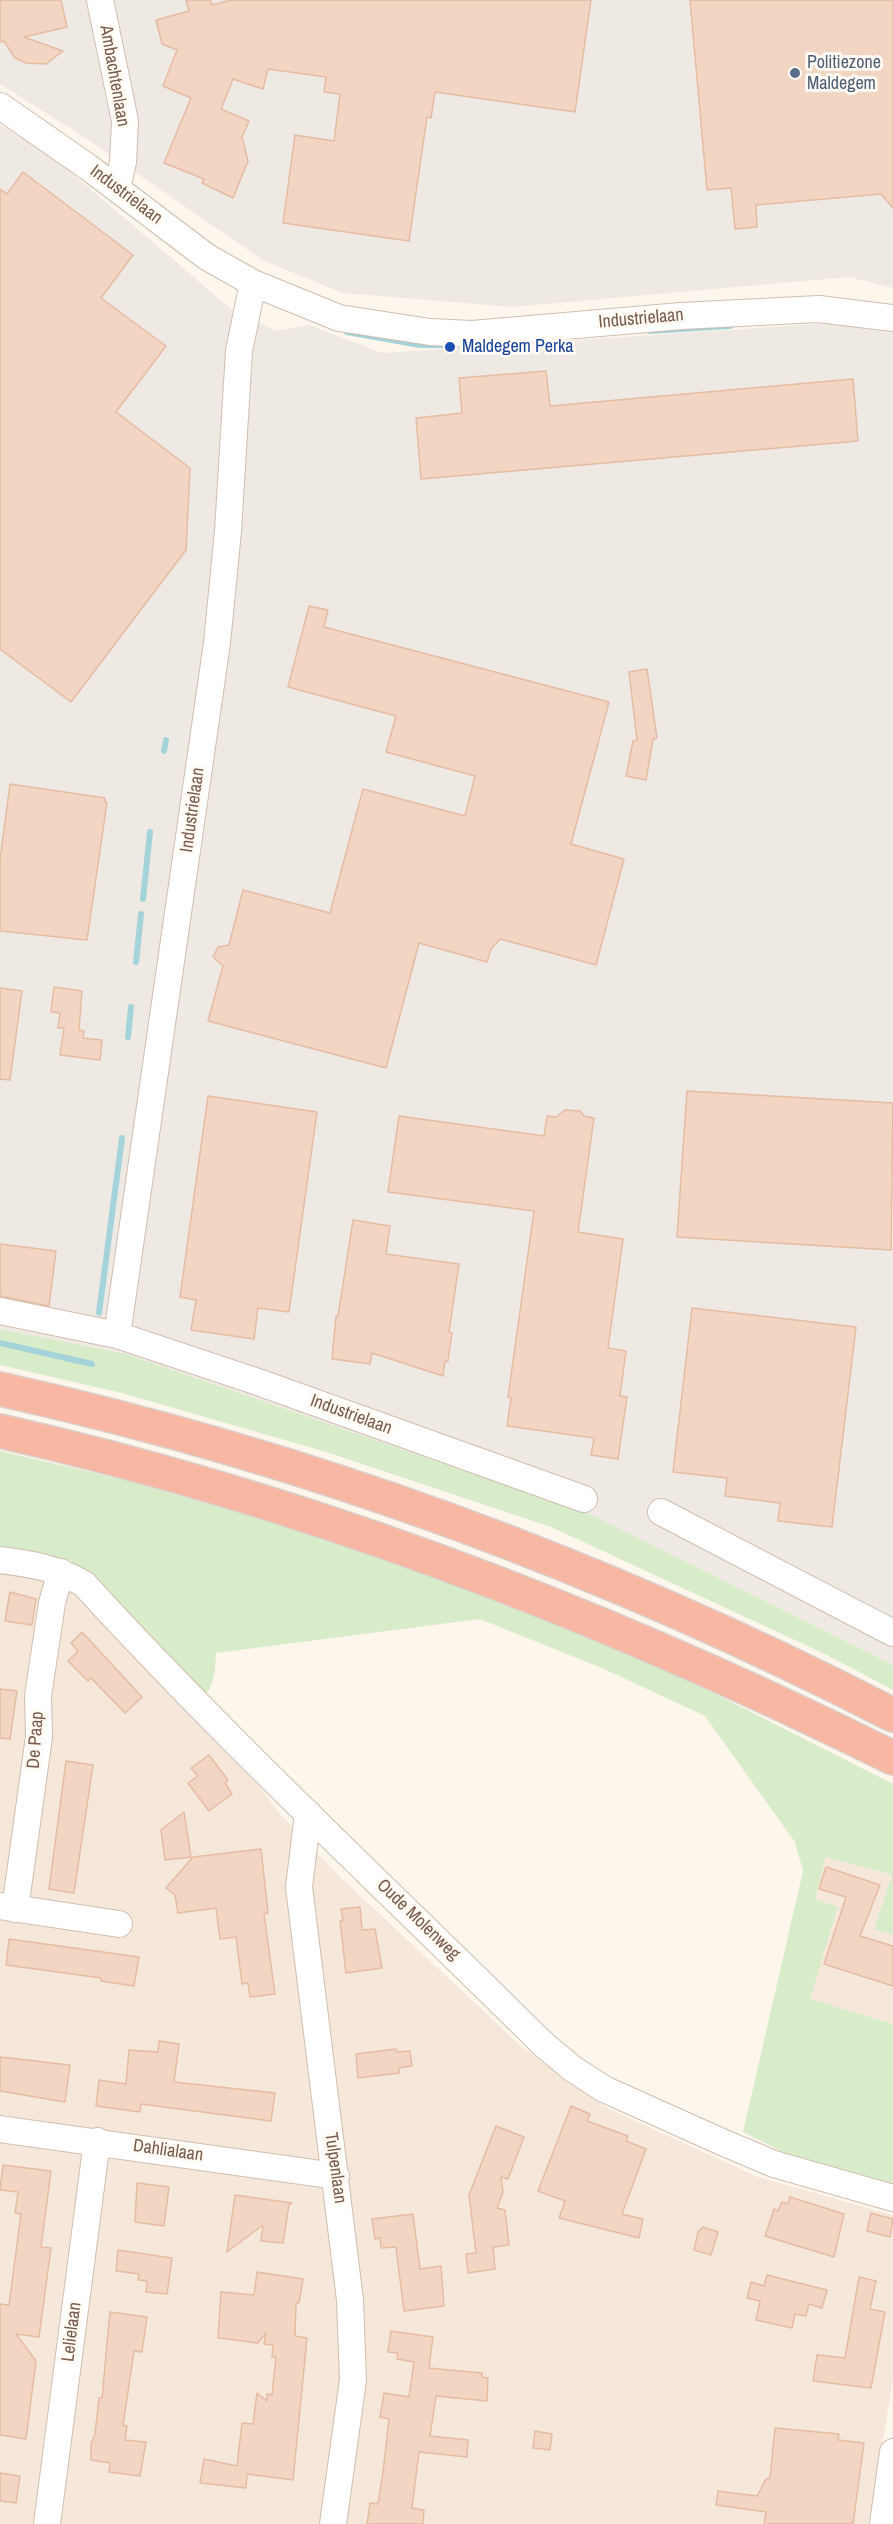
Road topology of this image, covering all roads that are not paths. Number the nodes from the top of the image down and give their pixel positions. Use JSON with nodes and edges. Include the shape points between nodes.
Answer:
{"nodes":[{"id":1,"x":100,"y":0,"type":"edge"},
{"id":2,"x":0,"y":106,"type":"edge"},
{"id":3,"x":117,"y":188,"type":"junction"},
{"id":4,"x":253,"y":283,"type":"junction"},
{"id":5,"x":893,"y":318,"type":"edge"},
{"id":6,"x":0,"y":1311,"type":"edge"},
{"id":7,"x":117,"y":1335,"type":"junction"},
{"id":8,"x":0,"y":1389,"type":"edge"},
{"id":9,"x":0,"y":1431,"type":"edge"},
{"id":10,"x":584,"y":1499,"type":"dead end"},
{"id":11,"x":661,"y":1512,"type":"dead end"},
{"id":12,"x":0,"y":1560,"type":"edge"},
{"id":13,"x":61,"y":1572,"type":"junction"},
{"id":14,"x":893,"y":1633,"type":"edge"},
{"id":15,"x":893,"y":1715,"type":"edge"},
{"id":16,"x":893,"y":1758,"type":"edge"},
{"id":17,"x":308,"y":1813,"type":"junction"},
{"id":18,"x":7,"y":1908,"type":"edge"},
{"id":19,"x":119,"y":1924,"type":"dead end"},
{"id":20,"x":0,"y":2129,"type":"edge"},
{"id":21,"x":97,"y":2141,"type":"junction"},
{"id":22,"x":336,"y":2176,"type":"junction"},
{"id":23,"x":893,"y":2198,"type":"edge"},
{"id":24,"x":893,"y":2452,"type":"edge"},
{"id":25,"x":47,"y":2524,"type":"edge"},
{"id":26,"x":333,"y":2524,"type":"edge"},
{"id":27,"x":883,"y":2524,"type":"edge"}],
"edges":[{"from":1,"to":3,"type":"street","name":"Ambachtenlaan","via":[[124,121],[123,162]]},
{"from":2,"to":3,"type":"street","name":"Industrielaan"},
{"from":3,"to":4,"type":"street","name":"Industrielaan","via":[[207,257]]},
{"from":4,"to":5,"type":"street","name":"Industrielaan","via":[[339,318],[430,332],[472,334],[681,315],[819,309]]},
{"from":4,"to":7,"type":"street","name":"Industrielaan","via":[[239,351],[217,643]]},
{"from":6,"to":7,"type":"street","name":"Industrielaan"},
{"from":7,"to":10,"type":"street","name":"Industrielaan"},
{"from":8,"to":15,"type":"highway","via":[[208,1441],[455,1522],[716,1629]]},
{"from":9,"to":16,"type":"highway","via":[[198,1482],[365,1533],[645,1643]]},
{"from":11,"to":14,"type":"street"},
{"from":12,"to":13,"type":"street","name":"Oude Molenweg"},
{"from":13,"to":17,"type":"street","name":"Oude Molenweg","via":[[84,1584],[162,1670]]},
{"from":13,"to":18,"type":"street","name":"De Paap","via":[[52,1602],[38,1696],[39,1737]]},
{"from":17,"to":22,"type":"street","name":"Tulpenlaan","via":[[299,1887]]},
{"from":17,"to":23,"type":"street","name":"Oude Molenweg","via":[[573,2069],[604,2089],[774,2164]]},
{"from":18,"to":19,"type":"street","name":"De Paap"},
{"from":20,"to":21,"type":"street","name":"Dahlialaan"},
{"from":21,"to":22,"type":"street","name":"Dahlialaan"},
{"from":21,"to":25,"type":"street","name":"Lelielaan"},
{"from":22,"to":26,"type":"street","name":"Tulpenlaan","via":[[350,2300],[353,2380]]},
{"from":24,"to":27,"type":"street"}]}
